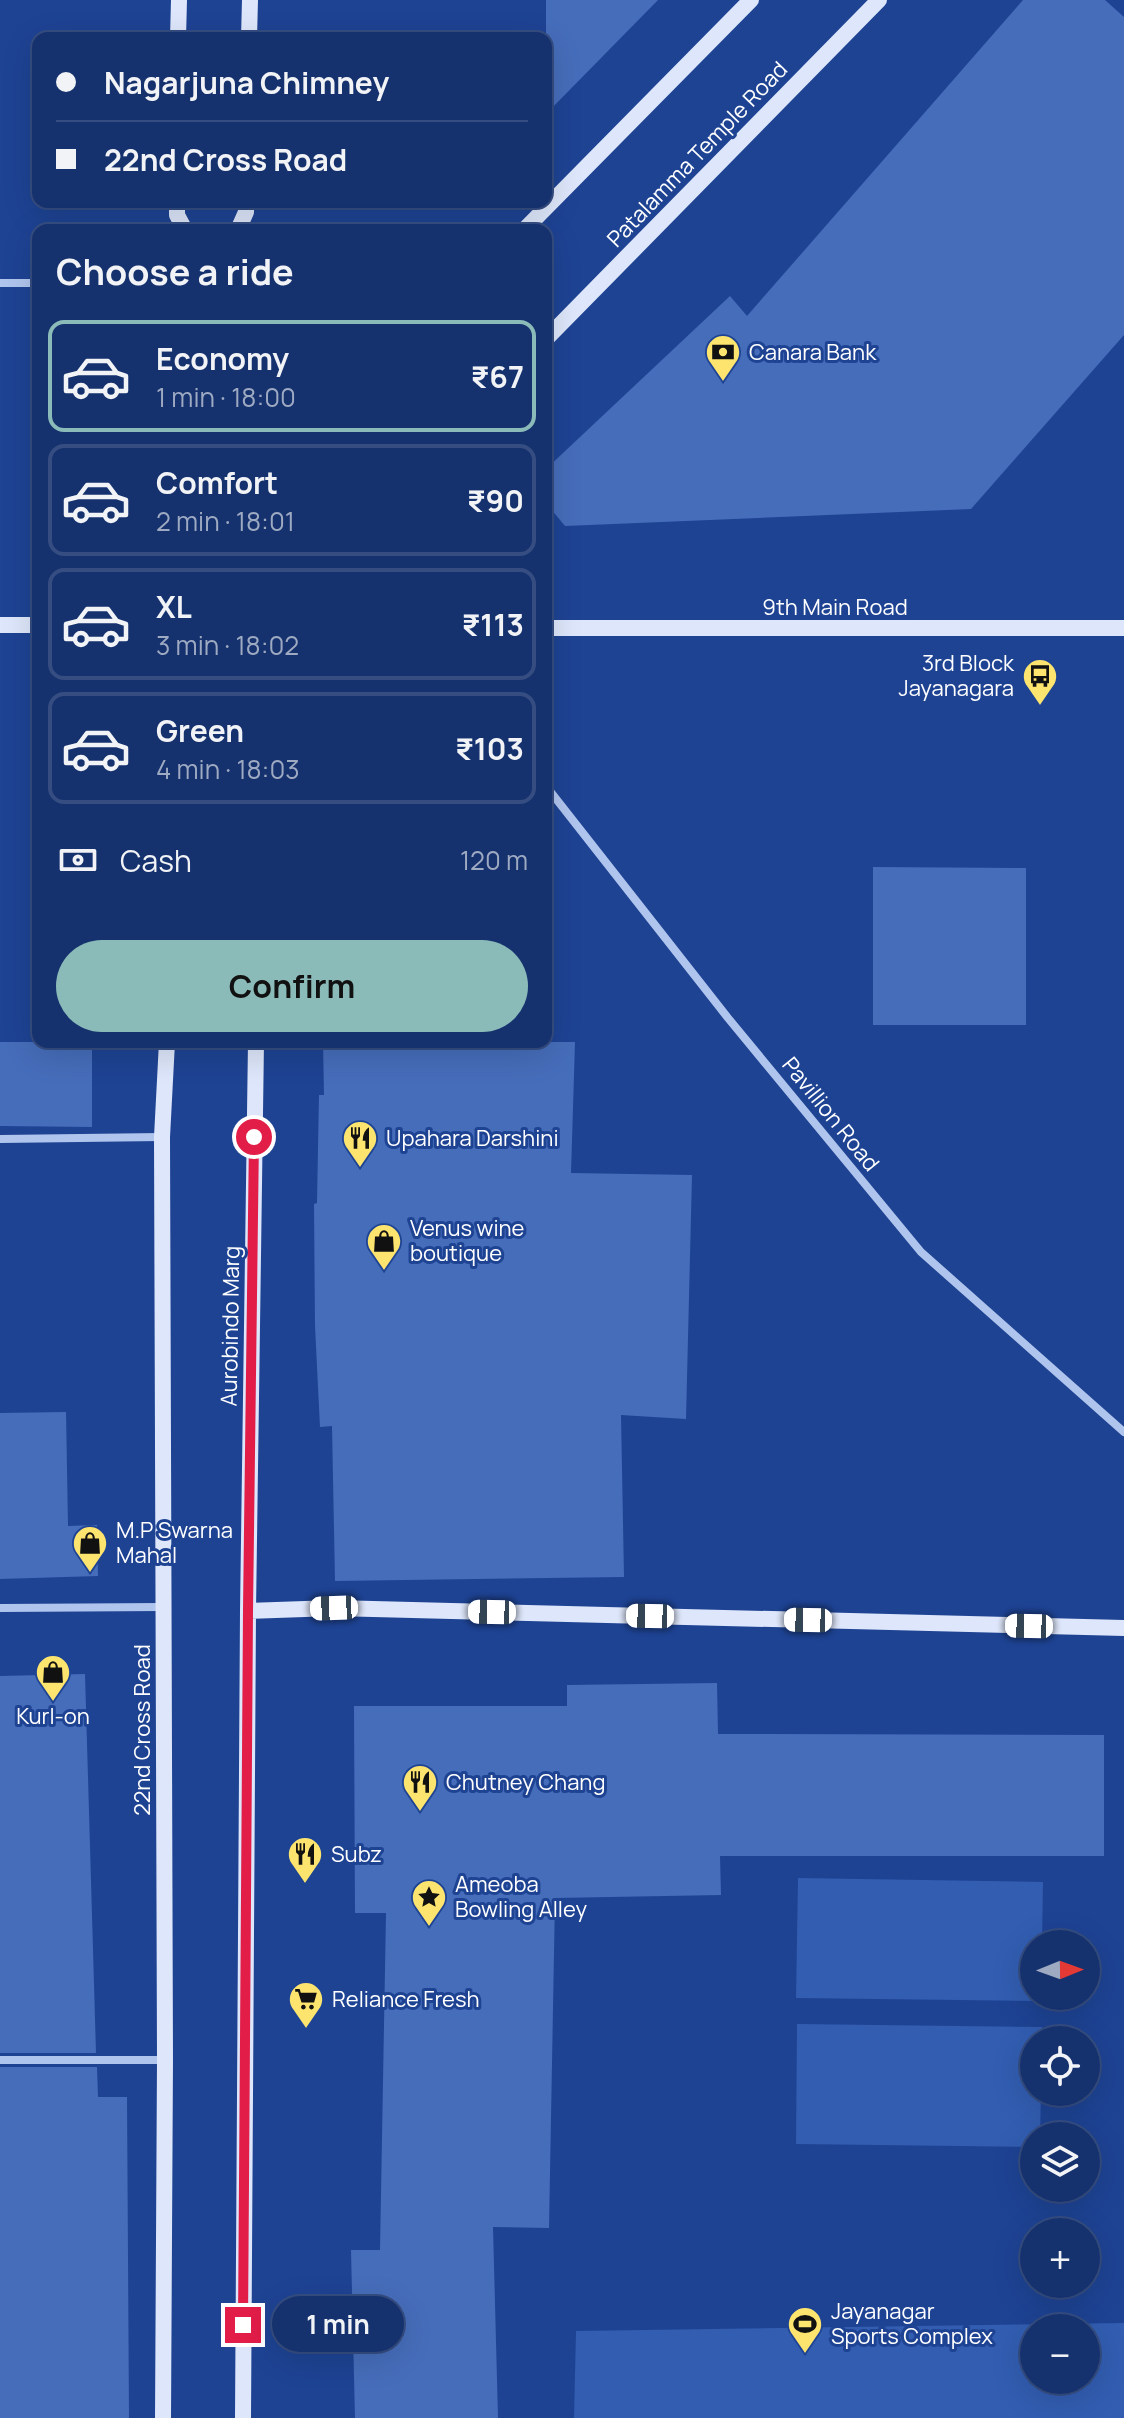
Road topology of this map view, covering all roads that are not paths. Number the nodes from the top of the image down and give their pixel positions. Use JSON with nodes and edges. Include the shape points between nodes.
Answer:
{"nodes":[{"id":1,"x":179,"y":0,"type":"edge"},
{"id":2,"x":250,"y":0,"type":"edge"},
{"id":3,"x":751,"y":0,"type":"edge"},
{"id":4,"x":879,"y":0,"type":"edge"},
{"id":5,"x":178,"y":32,"type":"edge"},
{"id":6,"x":249,"y":32,"type":"edge"},
{"id":7,"x":552,"y":202,"type":"edge"},
{"id":8,"x":546,"y":208,"type":"edge"},
{"id":9,"x":530,"y":224,"type":"edge"},
{"id":10,"x":0,"y":283,"type":"edge"},
{"id":11,"x":32,"y":283,"type":"edge"},
{"id":12,"x":552,"y":333,"type":"edge"},
{"id":13,"x":0,"y":625,"type":"edge"},
{"id":14,"x":32,"y":625,"type":"edge"},
{"id":15,"x":552,"y":628,"type":"edge"},
{"id":16,"x":1124,"y":628,"type":"edge"},
{"id":17,"x":552,"y":794,"type":"edge"},
{"id":18,"x":167,"y":1048,"type":"edge"},
{"id":19,"x":256,"y":1048,"type":"edge"},
{"id":20,"x":162,"y":1137,"type":"junction"},
{"id":21,"x":0,"y":1139,"type":"edge"},
{"id":22,"x":1124,"y":1432,"type":"edge"},
{"id":23,"x":164,"y":1607,"type":"junction"},
{"id":24,"x":0,"y":1608,"type":"edge"},
{"id":25,"x":248,"y":1611,"type":"junction"},
{"id":26,"x":1124,"y":1628,"type":"edge"},
{"id":27,"x":0,"y":2060,"type":"edge"},
{"id":28,"x":165,"y":2060,"type":"junction"},
{"id":29,"x":163,"y":2418,"type":"edge"},
{"id":30,"x":243,"y":2418,"type":"edge"}],
"edges":[{"from":1,"to":5,"type":"main road"},
{"from":2,"to":6,"type":"main road"},
{"from":3,"to":7,"type":"main road"},
{"from":4,"to":12,"type":"main road","name":"Patalamma Temple Road"},
{"from":8,"to":9,"type":"main road"},
{"from":10,"to":11,"type":"street"},
{"from":13,"to":14,"type":"main road"},
{"from":15,"to":16,"type":"main road","name":"9th Main Road"},
{"from":17,"to":22,"type":"street","name":"Pavillion Road","via":[[921,1252]]},
{"from":18,"to":20,"type":"main road","name":"22nd Cross Road"},
{"from":19,"to":25,"type":"main road","name":"Aurobindo Marg"},
{"from":20,"to":21,"type":"street"},
{"from":20,"to":23,"type":"main road","name":"22nd Cross Road"},
{"from":23,"to":24,"type":"street"},
{"from":23,"to":28,"type":"main road","name":"22nd Cross Road"},
{"from":25,"to":26,"type":"main road","via":[[334,1608]]},
{"from":25,"to":30,"type":"main road"},
{"from":27,"to":28,"type":"street"},
{"from":28,"to":29,"type":"main road","name":"22nd Cross Road"}]}
